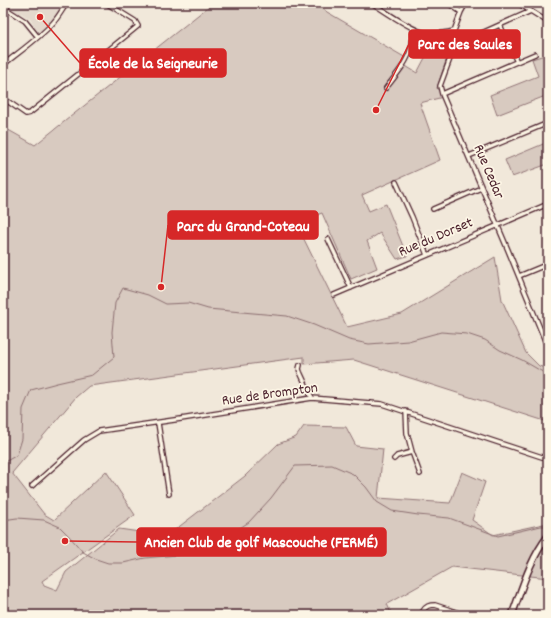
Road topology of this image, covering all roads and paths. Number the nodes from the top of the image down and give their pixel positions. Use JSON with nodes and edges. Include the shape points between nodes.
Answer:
{"nodes":[{"id":1,"x":67,"y":3,"type":"edge"},
{"id":2,"x":106,"y":3,"type":"edge"},
{"id":3,"x":372,"y":3,"type":"edge"},
{"id":4,"x":448,"y":3,"type":"edge"},
{"id":5,"x":466,"y":3,"type":"edge"},
{"id":6,"x":518,"y":3,"type":"edge"},
{"id":7,"x":3,"y":7,"type":"edge"},
{"id":8,"x":531,"y":11,"type":"junction"},
{"id":9,"x":462,"y":12,"type":"junction"},
{"id":10,"x":548,"y":22,"type":"edge"},
{"id":11,"x":500,"y":25,"type":"junction"},
{"id":12,"x":413,"y":29,"type":"junction"},
{"id":13,"x":454,"y":31,"type":"junction"},
{"id":14,"x":38,"y":37,"type":"junction"},
{"id":15,"x":455,"y":45,"type":"junction"},
{"id":16,"x":535,"y":54,"type":"dead end"},
{"id":17,"x":517,"y":62,"type":"junction"},
{"id":18,"x":3,"y":65,"type":"edge"},
{"id":19,"x":386,"y":88,"type":"dead end"},
{"id":20,"x":442,"y":94,"type":"junction"},
{"id":21,"x":3,"y":98,"type":"edge"},
{"id":22,"x":548,"y":123,"type":"edge"},
{"id":23,"x":469,"y":156,"type":"junction"},
{"id":24,"x":396,"y":182,"type":"dead end"},
{"id":25,"x":482,"y":188,"type":"junction"},
{"id":26,"x":548,"y":204,"type":"edge"},
{"id":27,"x":433,"y":209,"type":"dead end"},
{"id":28,"x":497,"y":225,"type":"junction"},
{"id":29,"x":328,"y":239,"type":"dead end"},
{"id":30,"x":428,"y":255,"type":"junction"},
{"id":31,"x":548,"y":264,"type":"edge"},
{"id":32,"x":519,"y":276,"type":"junction"},
{"id":33,"x":351,"y":288,"type":"junction"},
{"id":34,"x":334,"y":295,"type":"dead end"},
{"id":35,"x":548,"y":348,"type":"edge"},
{"id":36,"x":300,"y":365,"type":"dead end"},
{"id":37,"x":312,"y":398,"type":"junction"},
{"id":38,"x":406,"y":411,"type":"junction"},
{"id":39,"x":158,"y":423,"type":"junction"},
{"id":40,"x":412,"y":452,"type":"junction"},
{"id":41,"x":394,"y":459,"type":"dead end"},
{"id":42,"x":548,"y":459,"type":"edge"},
{"id":43,"x":420,"y":474,"type":"dead end"},
{"id":44,"x":32,"y":486,"type":"dead end"},
{"id":45,"x":169,"y":494,"type":"dead end"},
{"id":46,"x":548,"y":536,"type":"edge"},
{"id":47,"x":423,"y":615,"type":"edge"},
{"id":48,"x":465,"y":615,"type":"edge"},
{"id":49,"x":512,"y":615,"type":"edge"}],
"edges":[{"from":1,"to":14,"type":"street","via":[[53,23]]},
{"from":2,"to":21,"type":"street","via":[[135,21],[138,26],[30,113],[26,114]]},
{"from":3,"to":12,"type":"street"},
{"from":4,"to":9,"type":"street"},
{"from":5,"to":9,"type":"street","name":"Rue Cedar"},
{"from":6,"to":8,"type":"street"},
{"from":7,"to":14,"type":"street","via":[[25,20]]},
{"from":8,"to":10,"type":"street"},
{"from":8,"to":11,"type":"street"},
{"from":9,"to":13,"type":"street","name":"Rue Cedar"},
{"from":11,"to":15,"type":"street"},
{"from":11,"to":17,"type":"street"},
{"from":12,"to":13,"type":"street","via":[[426,33]]},
{"from":12,"to":19,"type":"street","via":[[412,47],[407,59]]},
{"from":13,"to":15,"type":"street","name":"Rue Cedar"},
{"from":14,"to":18,"type":"street"},
{"from":15,"to":20,"type":"street","name":"Rue Cedar","via":[[440,86]]},
{"from":16,"to":17,"type":"street"},
{"from":17,"to":20,"type":"street"},
{"from":20,"to":23,"type":"street","name":"Rue Cedar"},
{"from":22,"to":23,"type":"street"},
{"from":23,"to":25,"type":"street","name":"Rue Cedar"},
{"from":24,"to":30,"type":"street"},
{"from":25,"to":27,"type":"street"},
{"from":25,"to":28,"type":"street","name":"Rue Cedar"},
{"from":26,"to":28,"type":"street","name":"Rue du Dorset"},
{"from":28,"to":30,"type":"street","name":"Rue du Dorset"},
{"from":28,"to":32,"type":"street","name":"Rue Cedar"},
{"from":29,"to":33,"type":"street"},
{"from":30,"to":33,"type":"street","name":"Rue du Dorset"},
{"from":31,"to":32,"type":"street"},
{"from":32,"to":35,"type":"street","name":"Rue Cedar"},
{"from":33,"to":34,"type":"street","name":"Rue du Dorset"},
{"from":36,"to":37,"type":"street","via":[[300,372]]},
{"from":37,"to":38,"type":"street","name":"Rue de Brompton","via":[[374,402]]},
{"from":37,"to":39,"type":"street","name":"Rue de Brompton"},
{"from":38,"to":40,"type":"street","via":[[407,433]]},
{"from":38,"to":42,"type":"street","name":"Rue de Brompton"},
{"from":39,"to":44,"type":"street","name":"Rue de Brompton","via":[[99,431],[84,440]]},
{"from":39,"to":45,"type":"street"},
{"from":40,"to":41,"type":"street"},
{"from":40,"to":43,"type":"street"},
{"from":46,"to":49,"type":"street","via":[[534,557]]},
{"from":47,"to":48,"type":"street","via":[[425,608],[435,605]]}]}
